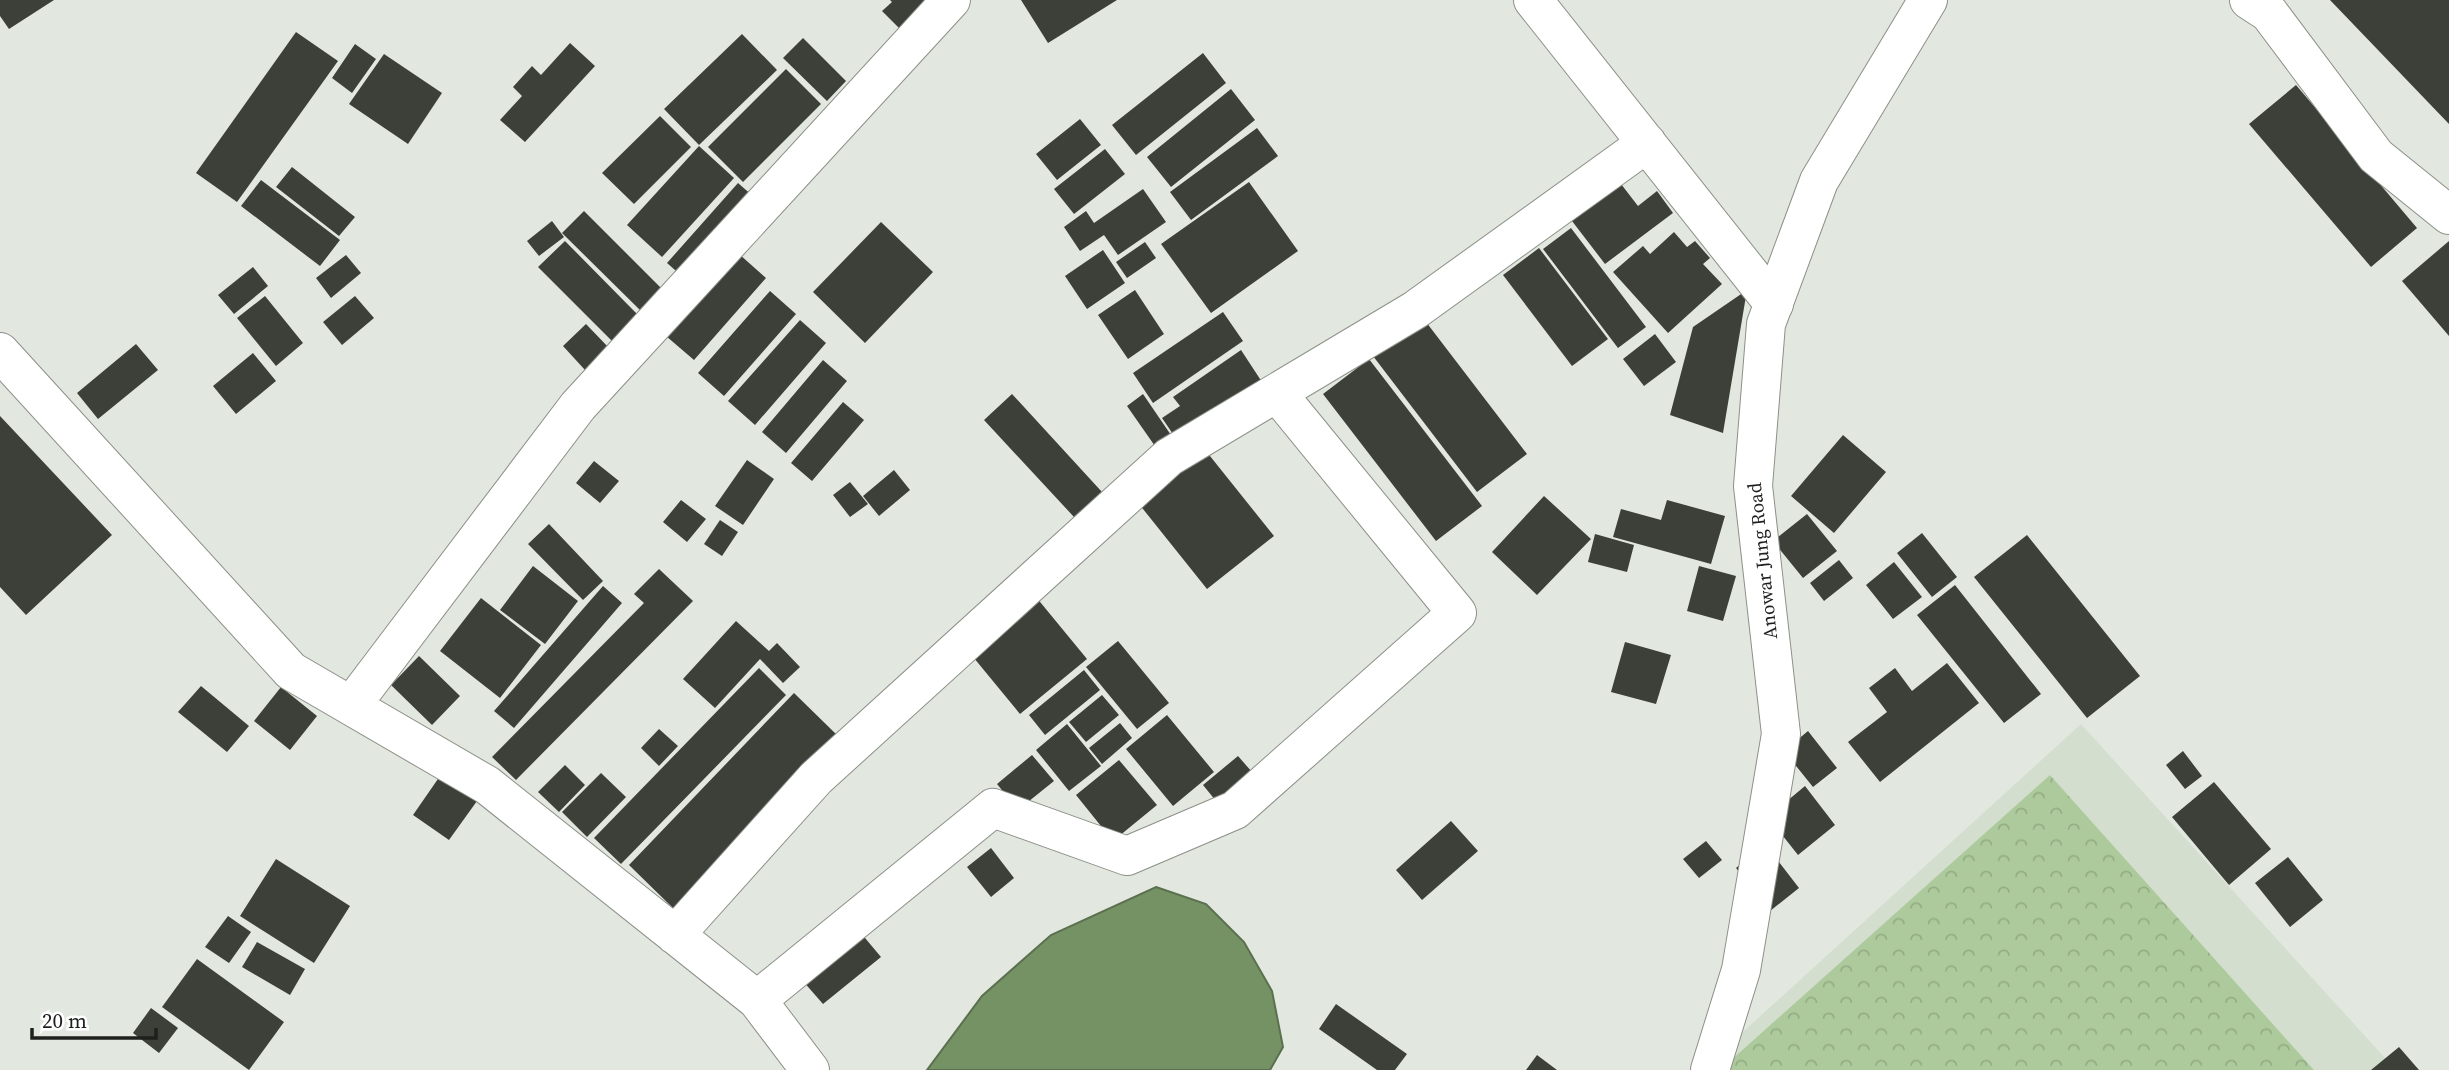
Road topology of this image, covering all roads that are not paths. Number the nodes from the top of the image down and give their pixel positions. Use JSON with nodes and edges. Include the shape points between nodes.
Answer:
{"nodes":[{"id":1,"x":951,"y":0,"type":"edge"},
{"id":2,"x":1533,"y":0,"type":"edge"},
{"id":3,"x":1928,"y":0,"type":"edge"},
{"id":4,"x":2249,"y":0,"type":"edge"},
{"id":5,"x":1647,"y":143,"type":"junction"},
{"id":6,"x":2443,"y":201,"type":"edge"},
{"id":7,"x":1774,"y":304,"type":"junction"},
{"id":8,"x":1,"y":354,"type":"edge"},
{"id":9,"x":1278,"y":393,"type":"junction"},
{"id":10,"x":351,"y":706,"type":"junction"},
{"id":11,"x":675,"y":935,"type":"junction"},
{"id":12,"x":757,"y":1000,"type":"junction"},
{"id":13,"x":810,"y":1070,"type":"edge"},
{"id":14,"x":1710,"y":1070,"type":"edge"}],
"edges":[{"from":1,"to":10,"type":"main road","via":[[578,406]]},
{"from":2,"to":5,"type":"main road"},
{"from":3,"to":7,"type":"main road","name":"Anowar Jung Road","via":[[1819,181]]},
{"from":4,"to":6,"type":"main road","via":[[2269,13],[2376,156]]},
{"from":5,"to":7,"type":"main road"},
{"from":5,"to":9,"type":"main road","via":[[1415,310]]},
{"from":7,"to":14,"type":"main road","name":"Anowar Jung Road","via":[[1766,324],[1753,486],[1781,734],[1741,970]]},
{"from":8,"to":10,"type":"main road","via":[[291,671]]},
{"from":9,"to":11,"type":"main road","via":[[1170,457],[816,778]]},
{"from":9,"to":12,"type":"main road","via":[[1457,614],[1235,810],[1127,856],[993,808]]},
{"from":10,"to":11,"type":"main road","via":[[486,785]]},
{"from":11,"to":12,"type":"main road"},
{"from":12,"to":13,"type":"main road"}]}
